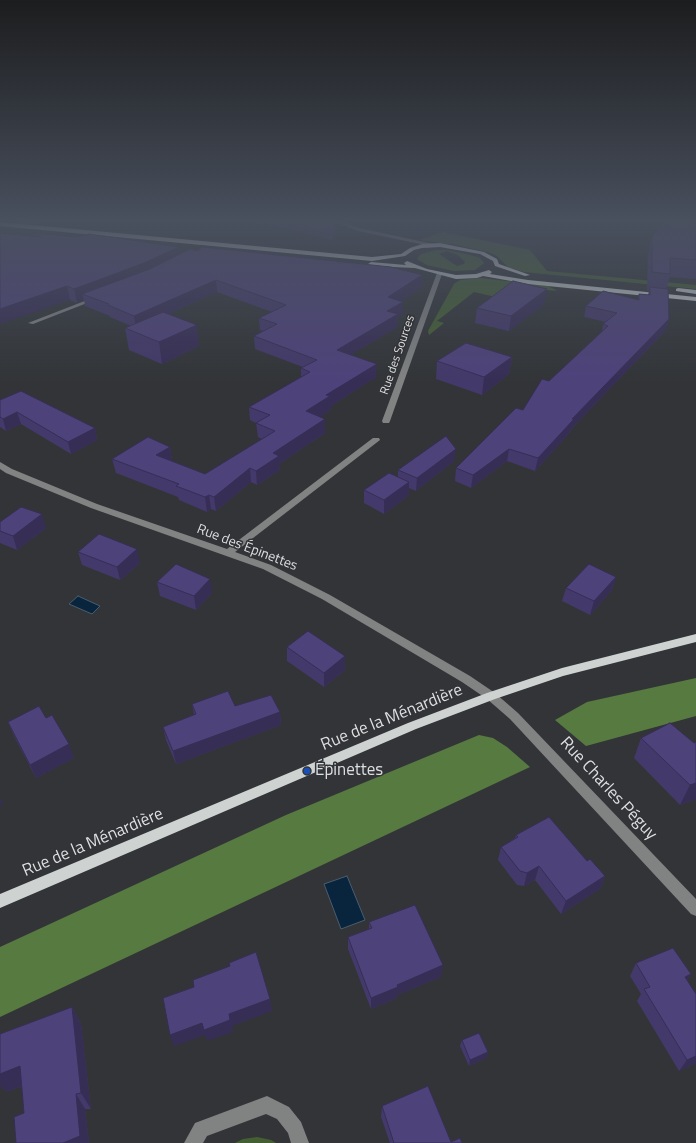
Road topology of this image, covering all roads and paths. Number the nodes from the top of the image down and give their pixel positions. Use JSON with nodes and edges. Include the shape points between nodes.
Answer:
{"nodes":[{"id":1,"x":439,"y":274,"type":"edge"},
{"id":2,"x":442,"y":274,"type":"edge"},
{"id":3,"x":481,"y":274,"type":"edge"},
{"id":4,"x":485,"y":274,"type":"edge"},
{"id":5,"x":526,"y":274,"type":"edge"},
{"id":6,"x":696,"y":292,"type":"edge"},
{"id":7,"x":104,"y":295,"type":"edge"},
{"id":8,"x":696,"y":299,"type":"edge"},
{"id":9,"x":31,"y":324,"type":"dead end"},
{"id":10,"x":386,"y":421,"type":"dead end"},
{"id":11,"x":376,"y":440,"type":"dead end"},
{"id":12,"x":0,"y":465,"type":"edge"},
{"id":13,"x":228,"y":553,"type":"junction"},
{"id":14,"x":696,"y":638,"type":"edge"},
{"id":15,"x":491,"y":696,"type":"junction"},
{"id":16,"x":0,"y":901,"type":"edge"},
{"id":17,"x":696,"y":909,"type":"edge"},
{"id":18,"x":193,"y":1143,"type":"edge"},
{"id":19,"x":300,"y":1143,"type":"edge"}],
"edges":[{"from":1,"to":10,"type":"street","name":"Rue des Sources"},
{"from":2,"to":3,"type":"main road","via":[[463,277]]},
{"from":4,"to":8,"type":"main road","via":[[528,282]]},
{"from":5,"to":6,"type":"main road"},
{"from":7,"to":9,"type":"street"},
{"from":11,"to":13,"type":"street"},
{"from":12,"to":13,"type":"street","name":"Rue des Épinettes","via":[[94,506]]},
{"from":13,"to":15,"type":"street","name":"Rue des Épinettes","via":[[267,567],[326,597]]},
{"from":14,"to":15,"type":"main road","name":"Rue de la Ménardière","via":[[562,672]]},
{"from":15,"to":16,"type":"main road","name":"Rue de la Ménardière","via":[[392,734]]},
{"from":15,"to":17,"type":"street","name":"Rue Charles Péguy","via":[[527,730]]},
{"from":18,"to":19,"type":"street","via":[[201,1129],[267,1104],[283,1113],[295,1128]]}]}
